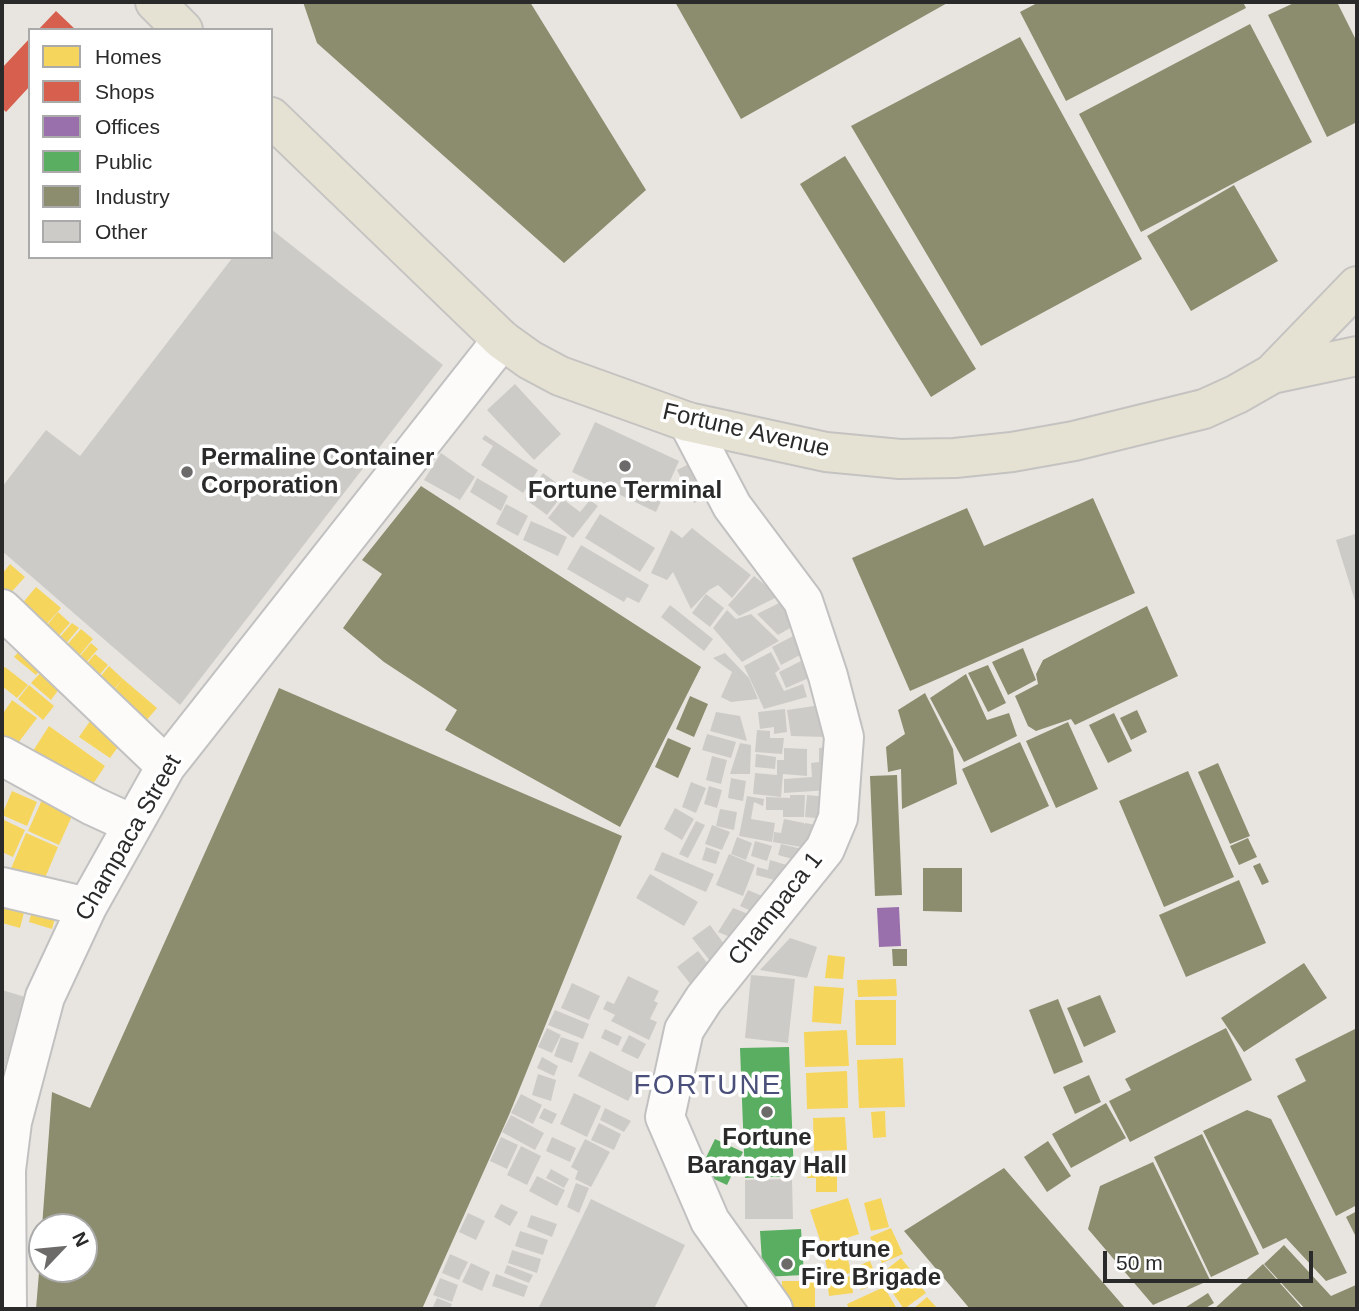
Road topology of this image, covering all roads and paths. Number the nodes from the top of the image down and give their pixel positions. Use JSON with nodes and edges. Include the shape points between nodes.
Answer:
{"nodes":[{"id":1,"x":155,"y":2,"type":"edge"},
{"id":2,"x":181,"y":28,"type":"edge"},
{"id":3,"x":273,"y":119,"type":"edge"},
{"id":4,"x":1357,"y":286,"type":"edge"},
{"id":5,"x":502,"y":340,"type":"junction"},
{"id":6,"x":1357,"y":356,"type":"edge"},
{"id":7,"x":1272,"y":373,"type":"junction"},
{"id":8,"x":688,"y":422,"type":"junction"},
{"id":9,"x":2,"y":610,"type":"edge"},
{"id":10,"x":2,"y":756,"type":"edge"},
{"id":11,"x":166,"y":766,"type":"junction"},
{"id":12,"x":132,"y":824,"type":"junction"},
{"id":13,"x":2,"y":887,"type":"edge"},
{"id":14,"x":86,"y":907,"type":"junction"},
{"id":15,"x":7,"y":1309,"type":"edge"},
{"id":16,"x":773,"y":1309,"type":"edge"}],
"edges":[{"from":1,"to":2,"type":"main road"},
{"from":3,"to":5,"type":"main road","name":"Fortune Avenue"},
{"from":4,"to":7,"type":"main road"},
{"from":5,"to":8,"type":"main road","name":"Fortune Avenue","via":[[560,376]]},
{"from":5,"to":11,"type":"street","name":"Champaca Street"},
{"from":6,"to":7,"type":"main road"},
{"from":7,"to":8,"type":"main road","name":"Fortune Avenue","via":[[1237,394],[1165,419],[1074,441],[955,458],[900,459],[826,452]]},
{"from":8,"to":16,"type":"street","name":"Champaca 1","via":[[732,506],[803,601],[844,737],[838,818],[825,849],[684,1030],[665,1117],[710,1221]]},
{"from":9,"to":11,"type":"street"},
{"from":10,"to":12,"type":"street"},
{"from":11,"to":12,"type":"street","name":"Champaca Street"},
{"from":12,"to":14,"type":"street","name":"Champaca Street"},
{"from":13,"to":14,"type":"street"},
{"from":14,"to":15,"type":"street","name":"Champaca Street","via":[[45,997],[12,1122],[6,1170]]}]}
